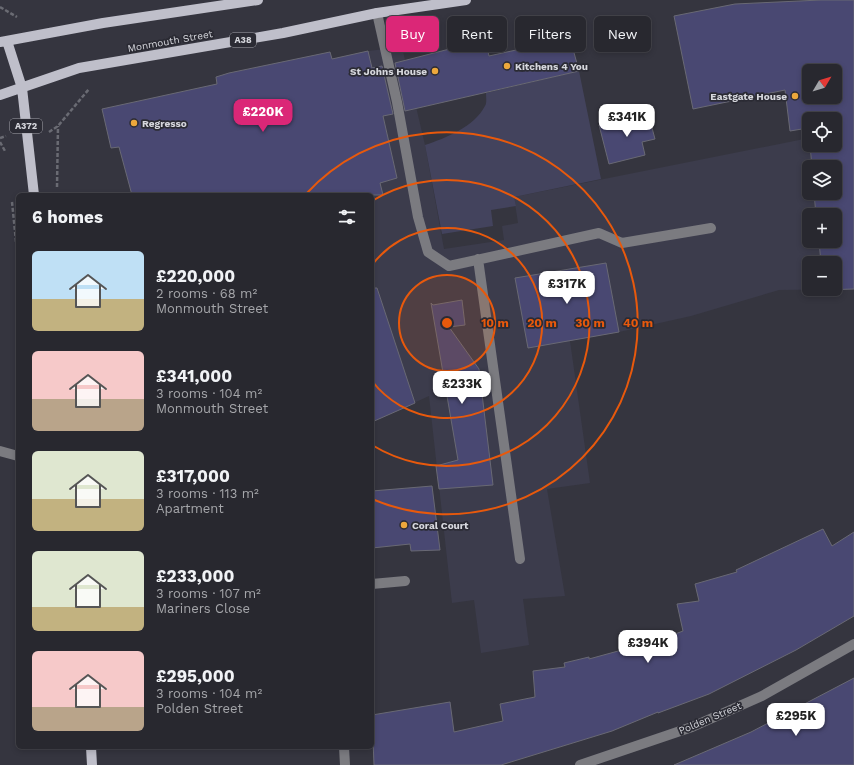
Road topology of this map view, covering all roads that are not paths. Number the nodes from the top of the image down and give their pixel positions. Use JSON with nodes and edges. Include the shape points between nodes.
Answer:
{"nodes":[{"id":1,"x":258,"y":0,"type":"edge"},
{"id":2,"x":466,"y":0,"type":"edge"},
{"id":3,"x":377,"y":13,"type":"junction"},
{"id":4,"x":2,"y":39,"type":"edge"},
{"id":5,"x":22,"y":88,"type":"junction"},
{"id":6,"x":0,"y":95,"type":"edge"},
{"id":7,"x":34,"y":193,"type":"edge"},
{"id":8,"x":711,"y":228,"type":"dead end"},
{"id":9,"x":478,"y":259,"type":"junction"},
{"id":10,"x":0,"y":451,"type":"edge"},
{"id":11,"x":16,"y":455,"type":"edge"},
{"id":12,"x":520,"y":559,"type":"dead end"},
{"id":13,"x":405,"y":581,"type":"dead end"},
{"id":14,"x":374,"y":584,"type":"edge"},
{"id":15,"x":854,"y":644,"type":"edge"},
{"id":16,"x":91,"y":749,"type":"edge"},
{"id":17,"x":344,"y":749,"type":"edge"},
{"id":18,"x":92,"y":765,"type":"edge"},
{"id":19,"x":345,"y":765,"type":"edge"},
{"id":20,"x":580,"y":765,"type":"edge"}],
"edges":[{"from":1,"to":4,"type":"main road"},
{"from":2,"to":3,"type":"main road","name":"Monmouth Street","number":"A38"},
{"from":3,"to":5,"type":"main road","name":"Monmouth Street","number":"A38","via":[[283,33],[79,68]]},
{"from":3,"to":9,"type":"street","via":[[397,102],[418,218],[428,252],[449,266]]},
{"from":4,"to":5,"type":"main road"},
{"from":5,"to":6,"type":"main road","number":"A38"},
{"from":5,"to":7,"type":"main road","number":"A372"},
{"from":8,"to":9,"type":"street","via":[[622,243],[599,233]]},
{"from":9,"to":12,"type":"street"},
{"from":10,"to":11,"type":"street"},
{"from":13,"to":14,"type":"street"},
{"from":15,"to":20,"type":"street","name":"Polden Street","via":[[762,696],[727,712],[692,727]]},
{"from":16,"to":18,"type":"main road"},
{"from":17,"to":19,"type":"street"}]}
